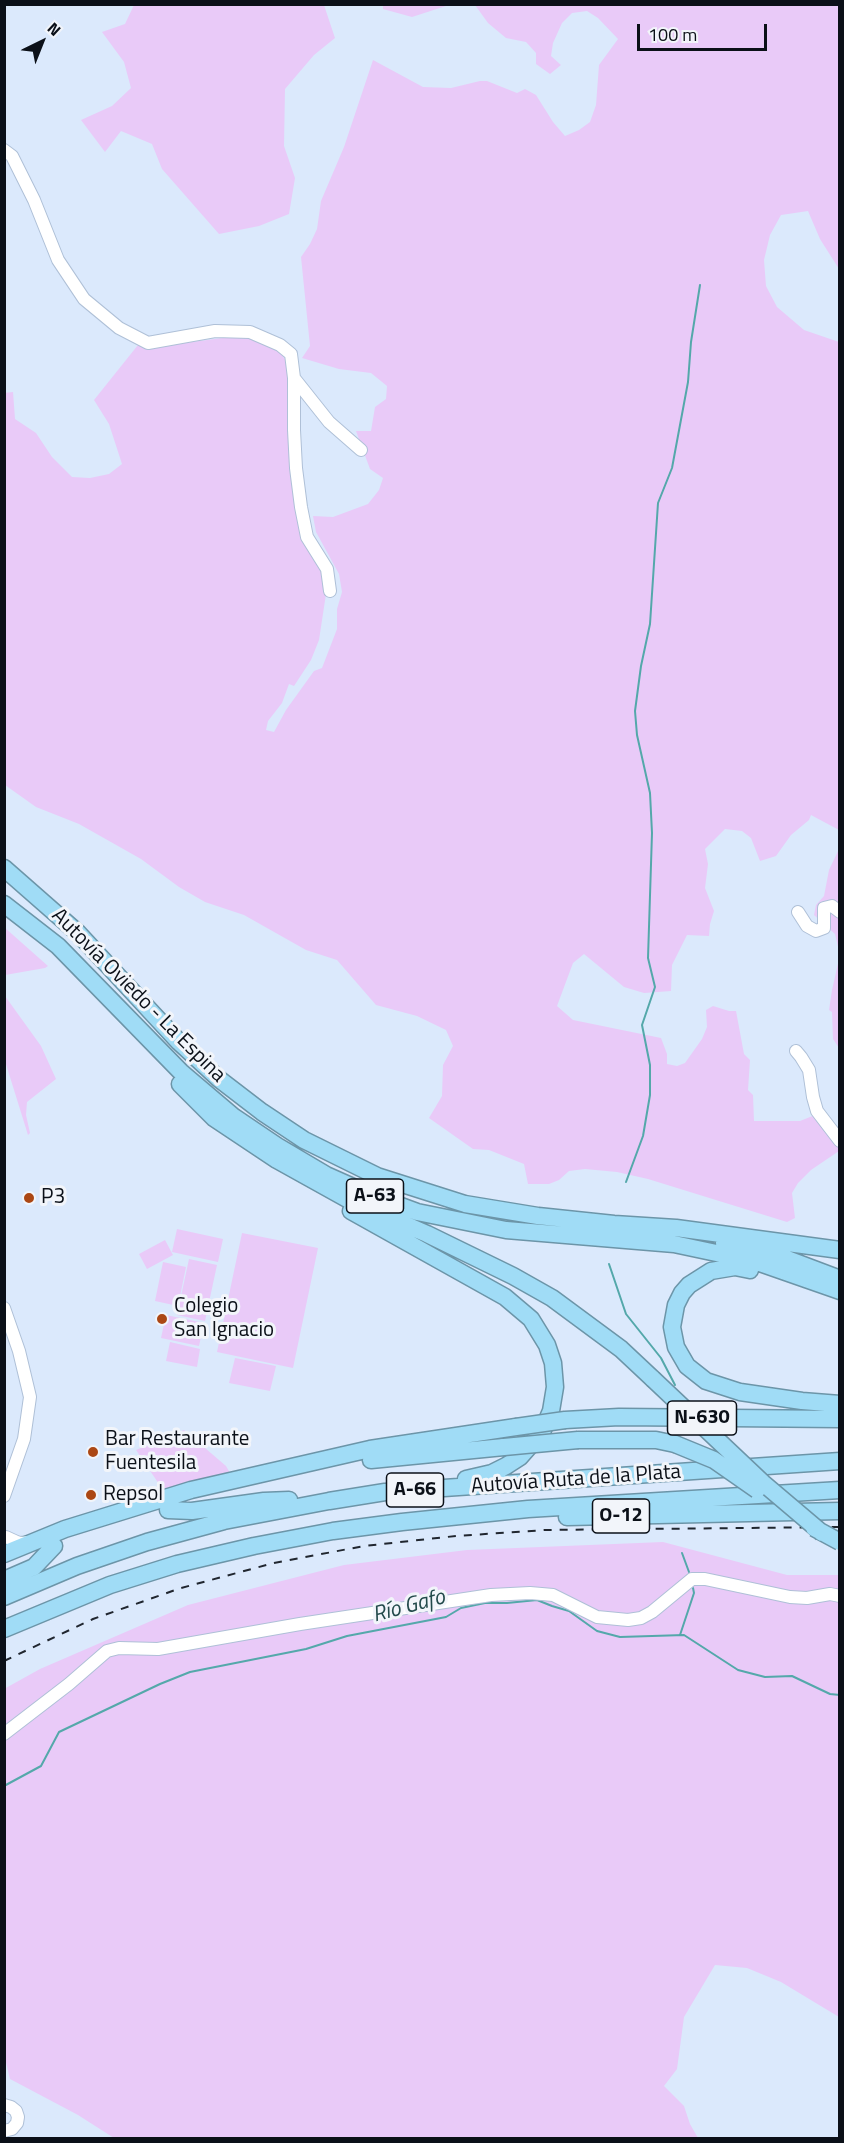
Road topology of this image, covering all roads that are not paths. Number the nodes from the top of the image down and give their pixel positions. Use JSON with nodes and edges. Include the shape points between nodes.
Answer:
{"nodes":[{"id":1,"x":4,"y":150,"type":"edge"},
{"id":2,"x":294,"y":378,"type":"junction"},
{"id":3,"x":361,"y":450,"type":"dead end"},
{"id":4,"x":330,"y":591,"type":"dead end"},
{"id":5,"x":4,"y":868,"type":"edge"},
{"id":6,"x":4,"y":905,"type":"edge"},
{"id":7,"x":798,"y":912,"type":"dead end"},
{"id":8,"x":840,"y":912,"type":"edge"},
{"id":9,"x":796,"y":1052,"type":"dead end"},
{"id":10,"x":214,"y":1118,"type":"junction"},
{"id":11,"x":840,"y":1141,"type":"edge"},
{"id":12,"x":614,"y":1224,"type":"junction"},
{"id":13,"x":840,"y":1250,"type":"edge"},
{"id":14,"x":840,"y":1278,"type":"edge"},
{"id":15,"x":840,"y":1291,"type":"edge"},
{"id":16,"x":840,"y":1297,"type":"edge"},
{"id":17,"x":4,"y":1308,"type":"edge"},
{"id":18,"x":840,"y":1404,"type":"edge"},
{"id":19,"x":840,"y":1419,"type":"edge"},
{"id":20,"x":840,"y":1461,"type":"edge"},
{"id":21,"x":257,"y":1474,"type":"junction"},
{"id":22,"x":840,"y":1490,"type":"edge"},
{"id":23,"x":385,"y":1492,"type":"junction"},
{"id":24,"x":4,"y":1496,"type":"edge"},
{"id":25,"x":329,"y":1501,"type":"junction"},
{"id":26,"x":168,"y":1510,"type":"dead end"},
{"id":27,"x":840,"y":1511,"type":"edge"},
{"id":28,"x":402,"y":1522,"type":"junction"},
{"id":29,"x":822,"y":1533,"type":"junction"},
{"id":30,"x":5,"y":1538,"type":"edge"},
{"id":31,"x":34,"y":1542,"type":"junction"},
{"id":32,"x":840,"y":1542,"type":"edge"},
{"id":33,"x":54,"y":1546,"type":"dead end"},
{"id":34,"x":4,"y":1554,"type":"edge"},
{"id":35,"x":4,"y":1580,"type":"edge"},
{"id":36,"x":840,"y":1596,"type":"edge"},
{"id":37,"x":4,"y":1597,"type":"edge"},
{"id":38,"x":4,"y":1629,"type":"edge"},
{"id":39,"x":4,"y":1734,"type":"edge"},
{"id":40,"x":4,"y":2105,"type":"edge"},
{"id":41,"x":4,"y":2131,"type":"edge"}],
"edges":[{"from":1,"to":2,"type":"street","via":[[12,156],[34,200],[58,260],[84,299],[119,328],[148,343],[215,331],[250,332],[291,354]]},
{"from":2,"to":3,"type":"street","via":[[329,422]]},
{"from":2,"to":4,"type":"street","via":[[301,507],[307,537],[327,569]]},
{"from":5,"to":12,"type":"highway","name":"Autovía Oviedo - La Espina","number":"A-63","via":[[78,933],[198,1061],[242,1098],[304,1140],[377,1176],[465,1203]]},
{"from":6,"to":10,"type":"highway"},
{"from":6,"to":15,"type":"highway","number":"A-63","via":[[58,946],[181,1072],[234,1117],[326,1175],[417,1212],[506,1230],[674,1244],[754,1262]]},
{"from":7,"to":8,"type":"street","via":[[807,926],[816,931],[824,928],[824,908],[832,906]]},
{"from":9,"to":11,"type":"street","via":[[809,1070],[818,1112]]},
{"from":10,"to":23,"type":"highway","via":[[287,1174],[505,1297],[531,1319],[547,1345],[555,1387],[552,1411],[542,1432],[520,1457],[492,1473]]},
{"from":10,"to":29,"type":"highway","bridge":true,"via":[[277,1160],[349,1200],[427,1234],[552,1298],[621,1349]]},
{"from":12,"to":13,"type":"highway","number":"A-63","via":[[741,1235]]},
{"from":12,"to":14,"type":"highway","via":[[738,1245]]},
{"from":16,"to":18,"type":"highway","via":[[768,1273],[723,1268],[689,1285],[676,1305],[672,1327],[681,1357],[706,1381],[740,1392]]},
{"from":17,"to":24,"type":"street","via":[[30,1397],[24,1439]]},
{"from":19,"to":21,"type":"highway","number":"N-630","bridge":true,"via":[[566,1420],[370,1449]]},
{"from":20,"to":23,"type":"highway","name":"Autovía Ruta de la Plata","number":"A-66"},
{"from":21,"to":29,"type":"highway","number":"N-630","bridge":true,"via":[[578,1440],[656,1440],[714,1460]]},
{"from":21,"to":31,"type":"highway","number":"N-630","via":[[191,1490]]},
{"from":22,"to":28,"type":"highway","name":"Autovía Ruta de la Plata","number":"A-66","via":[[528,1509]]},
{"from":23,"to":25,"type":"highway","name":"Autovía Ruta de la Plata","number":"A-66"},
{"from":25,"to":26,"type":"highway","via":[[264,1501],[192,1511]]},
{"from":25,"to":37,"type":"highway","name":"Autovía Ruta de la Plata","number":"A-66","via":[[224,1521],[147,1542]]},
{"from":27,"to":28,"type":"highway","number":"O-12"},
{"from":28,"to":38,"type":"highway","name":"Autovía Ruta de la Plata","number":"A-66","via":[[333,1531],[177,1564],[110,1585]]},
{"from":29,"to":32,"type":"highway","number":"N-630","bridge":true},
{"from":30,"to":31,"type":"street","via":[[19,1543]]},
{"from":31,"to":34,"type":"highway","number":"N-630"},
{"from":33,"to":35,"type":"highway","via":[[34,1567]]},
{"from":36,"to":39,"type":"street","via":[[790,1597],[692,1579],[652,1612],[628,1620],[597,1617],[553,1595],[491,1594],[158,1649],[119,1648],[107,1651]]},
{"from":40,"to":41,"type":"street","via":[[16,2111],[18,2117],[12,2129]]}]}
